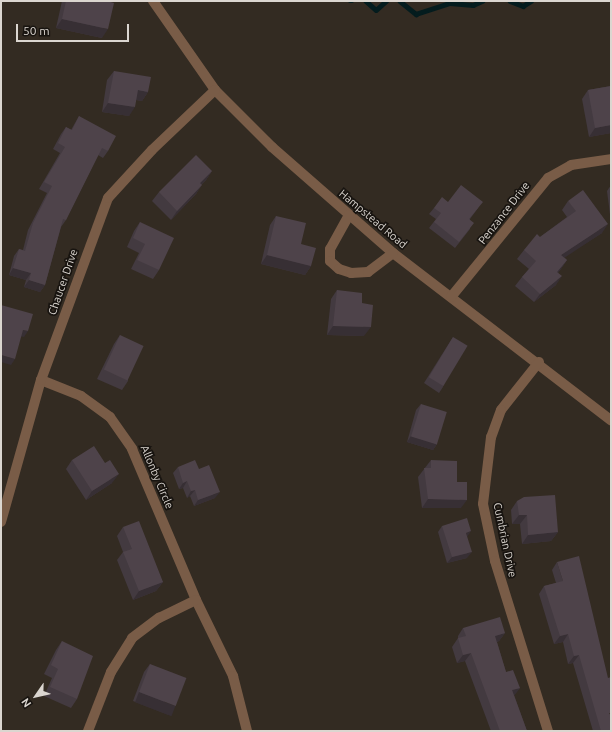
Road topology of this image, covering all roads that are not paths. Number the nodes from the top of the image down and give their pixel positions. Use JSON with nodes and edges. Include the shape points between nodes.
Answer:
{"nodes":[{"id":1,"x":153,"y":1,"type":"edge"},
{"id":2,"x":215,"y":90,"type":"junction"},
{"id":3,"x":611,"y":159,"type":"edge"},
{"id":4,"x":349,"y":215,"type":"junction"},
{"id":5,"x":393,"y":252,"type":"junction"},
{"id":6,"x":451,"y":297,"type":"junction"},
{"id":7,"x":539,"y":362,"type":"junction"},
{"id":8,"x":41,"y":380,"type":"junction"},
{"id":9,"x":611,"y":420,"type":"edge"},
{"id":10,"x":1,"y":522,"type":"edge"},
{"id":11,"x":196,"y":600,"type":"junction"},
{"id":12,"x":88,"y":731,"type":"edge"},
{"id":13,"x":248,"y":731,"type":"edge"},
{"id":14,"x":548,"y":731,"type":"edge"}],
"edges":[{"from":1,"to":2,"type":"street","name":"Hampstead Road"},
{"from":2,"to":4,"type":"street","name":"Hampstead Road","via":[[272,147]]},
{"from":2,"to":8,"type":"street","name":"Chaucer Drive","via":[[152,150],[108,198]]},
{"from":3,"to":6,"type":"street","name":"Penzance Drive","via":[[571,166],[548,178]]},
{"from":4,"to":5,"type":"street","name":"Hampstead Road"},
{"from":4,"to":5,"type":"street","via":[[330,249],[330,261],[339,269],[352,273],[368,272]]},
{"from":5,"to":6,"type":"street","name":"Hampstead Road"},
{"from":6,"to":7,"type":"street","name":"Hampstead Road"},
{"from":7,"to":9,"type":"street","name":"Hampstead Road"},
{"from":7,"to":14,"type":"street","name":"Cumbrian Drive","via":[[501,410],[491,437],[484,504],[495,561]]},
{"from":8,"to":10,"type":"street","name":"Chaucer Drive"},
{"from":8,"to":11,"type":"street","name":"Allonby Circle","via":[[82,396],[110,418],[132,449]]},
{"from":11,"to":12,"type":"street","via":[[159,618],[132,638],[111,672]]},
{"from":11,"to":13,"type":"street","name":"Allonby Circle","via":[[233,676]]}]}
